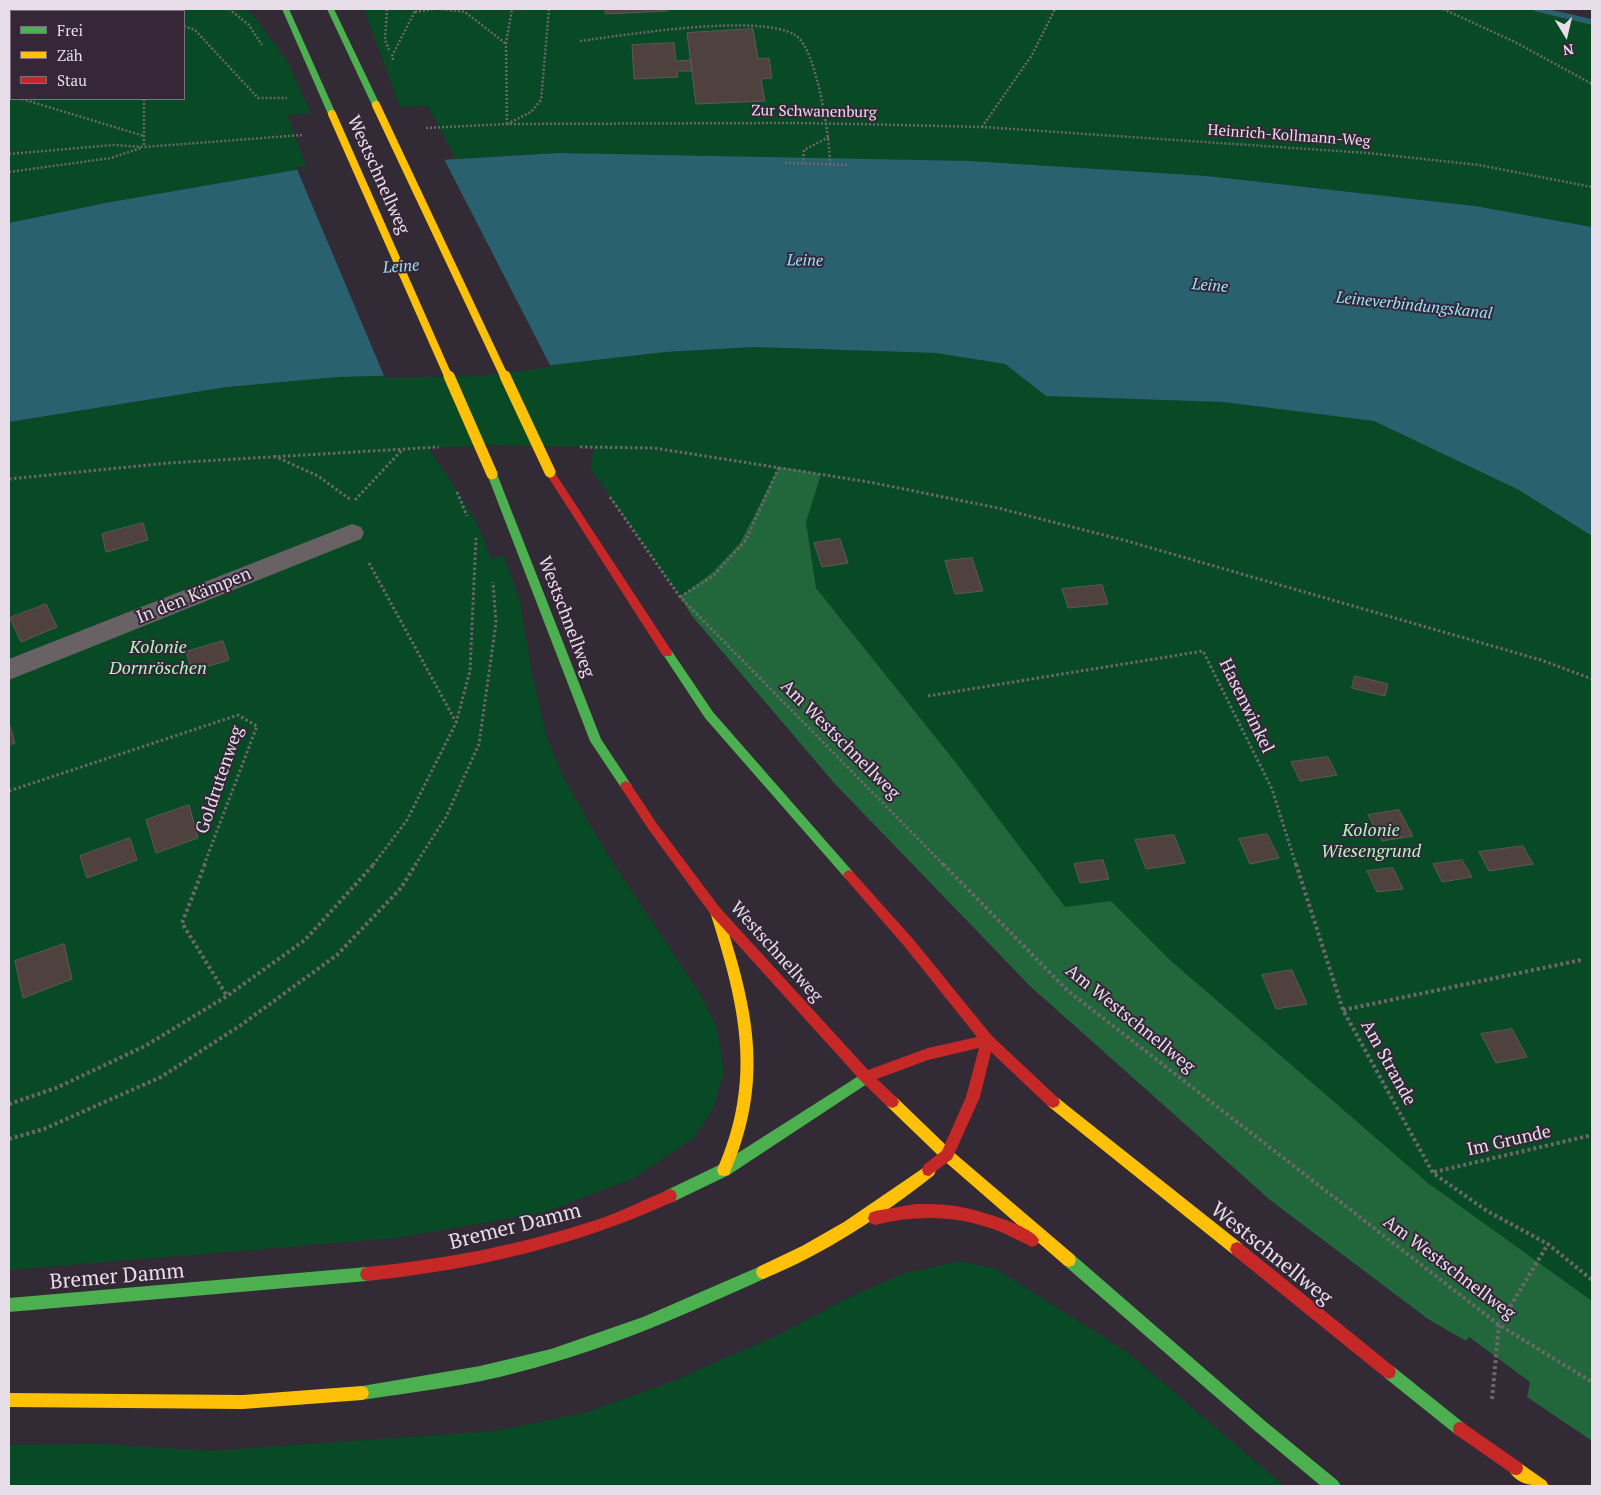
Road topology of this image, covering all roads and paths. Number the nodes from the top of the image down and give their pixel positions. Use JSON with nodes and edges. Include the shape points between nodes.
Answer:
{"nodes":[{"id":1,"x":229,"y":9,"type":"edge"},
{"id":2,"x":276,"y":9,"type":"edge"},
{"id":3,"x":330,"y":9,"type":"edge"},
{"id":4,"x":387,"y":9,"type":"edge"},
{"id":5,"x":433,"y":9,"type":"edge"},
{"id":6,"x":442,"y":9,"type":"edge"},
{"id":7,"x":512,"y":9,"type":"edge"},
{"id":8,"x":548,"y":9,"type":"edge"},
{"id":9,"x":1055,"y":9,"type":"edge"},
{"id":10,"x":1443,"y":9,"type":"edge"},
{"id":11,"x":415,"y":10,"type":"edge"},
{"id":12,"x":287,"y":14,"type":"edge"},
{"id":13,"x":185,"y":26,"type":"edge"},
{"id":14,"x":357,"y":38,"type":"dead end"},
{"id":15,"x":580,"y":40,"type":"dead end"},
{"id":16,"x":506,"y":43,"type":"junction"},
{"id":17,"x":264,"y":48,"type":"dead end"},
{"id":18,"x":392,"y":56,"type":"junction"},
{"id":19,"x":394,"y":65,"type":"dead end"},
{"id":20,"x":1592,"y":84,"type":"edge"},
{"id":21,"x":287,"y":98,"type":"dead end"},
{"id":22,"x":25,"y":100,"type":"edge"},
{"id":23,"x":144,"y":100,"type":"edge"},
{"id":24,"x":374,"y":100,"type":"junction"},
{"id":25,"x":507,"y":124,"type":"junction"},
{"id":26,"x":982,"y":127,"type":"junction"},
{"id":27,"x":144,"y":136,"type":"junction"},
{"id":28,"x":828,"y":137,"type":"junction"},
{"id":29,"x":144,"y":147,"type":"junction"},
{"id":30,"x":9,"y":154,"type":"edge"},
{"id":31,"x":785,"y":163,"type":"dead end"},
{"id":32,"x":803,"y":164,"type":"junction"},
{"id":33,"x":830,"y":165,"type":"junction"},
{"id":34,"x":849,"y":165,"type":"dead end"},
{"id":35,"x":9,"y":172,"type":"edge"},
{"id":36,"x":1592,"y":187,"type":"edge"},
{"id":37,"x":445,"y":447,"type":"dead end"},
{"id":38,"x":575,"y":447,"type":"dead end"},
{"id":39,"x":402,"y":449,"type":"junction"},
{"id":40,"x":273,"y":456,"type":"junction"},
{"id":41,"x":779,"y":467,"type":"junction"},
{"id":42,"x":9,"y":479,"type":"edge"},
{"id":43,"x":454,"y":484,"type":"dead end"},
{"id":44,"x":607,"y":492,"type":"dead end"},
{"id":45,"x":468,"y":520,"type":"dead end"},
{"id":46,"x":472,"y":530,"type":"dead end"},
{"id":47,"x":352,"y":533,"type":"joint"},
{"id":48,"x":476,"y":538,"type":"junction"},
{"id":49,"x":482,"y":553,"type":"dead end"},
{"id":50,"x":492,"y":575,"type":"dead end"},
{"id":51,"x":680,"y":597,"type":"junction"},
{"id":52,"x":9,"y":670,"type":"edge"},
{"id":53,"x":1592,"y":679,"type":"edge"},
{"id":54,"x":928,"y":696,"type":"dead end"},
{"id":55,"x":456,"y":723,"type":"junction"},
{"id":56,"x":9,"y":790,"type":"edge"},
{"id":57,"x":716,"y":912,"type":"junction"},
{"id":58,"x":1581,"y":960,"type":"dead end"},
{"id":59,"x":227,"y":996,"type":"junction"},
{"id":60,"x":1343,"y":1010,"type":"junction"},
{"id":61,"x":987,"y":1040,"type":"junction"},
{"id":62,"x":866,"y":1077,"type":"junction"},
{"id":63,"x":9,"y":1104,"type":"edge"},
{"id":64,"x":1592,"y":1135,"type":"edge"},
{"id":65,"x":9,"y":1139,"type":"edge"},
{"id":66,"x":947,"y":1155,"type":"junction"},
{"id":67,"x":724,"y":1170,"type":"junction"},
{"id":68,"x":1433,"y":1173,"type":"junction"},
{"id":69,"x":850,"y":1227,"type":"junction"},
{"id":70,"x":1548,"y":1244,"type":"junction"},
{"id":71,"x":1075,"y":1266,"type":"junction"},
{"id":72,"x":1592,"y":1280,"type":"edge"},
{"id":73,"x":9,"y":1305,"type":"edge"},
{"id":74,"x":1499,"y":1325,"type":"junction"},
{"id":75,"x":1592,"y":1382,"type":"edge"},
{"id":76,"x":9,"y":1400,"type":"edge"},
{"id":77,"x":1333,"y":1486,"type":"edge"},
{"id":78,"x":1541,"y":1486,"type":"edge"}],
"edges":[{"from":1,"to":17,"type":"path","via":[[249,25]]},
{"from":2,"to":12,"type":"main road"},
{"from":3,"to":24,"type":"main road","name":"Westschnellweg"},
{"from":4,"to":18,"type":"path","via":[[385,40]]},
{"from":5,"to":11,"type":"path"},
{"from":6,"to":16,"type":"path","via":[[465,12]]},
{"from":7,"to":16,"type":"path"},
{"from":8,"to":25,"type":"path","via":[[541,100],[531,112]]},
{"from":9,"to":26,"type":"path","via":[[1022,70]]},
{"from":10,"to":20,"type":"path","via":[[1513,41]]},
{"from":11,"to":18,"type":"path"},
{"from":12,"to":57,"type":"main road","name":"Westschnellweg","bridge":true,"via":[[492,474],[596,740],[653,827]]},
{"from":13,"to":21,"type":"path","via":[[195,30],[258,98]]},
{"from":14,"to":24,"type":"main road"},
{"from":15,"to":28,"type":"path","via":[[756,25],[794,34],[807,48]]},
{"from":16,"to":25,"type":"path"},
{"from":18,"to":19,"type":"path"},
{"from":22,"to":27,"type":"path"},
{"from":23,"to":27,"type":"path"},
{"from":24,"to":61,"type":"main road","name":"Westschnellweg","bridge":true,"via":[[550,472],[621,584],[709,715],[909,943]]},
{"from":25,"to":26,"type":"path","name":"Zur Schwanenburg","bridge":true,"via":[[792,122]]},
{"from":26,"to":36,"type":"path","name":"Heinrich-Kollmann-Weg","via":[[1368,153],[1479,166]]},
{"from":27,"to":29,"type":"path"},
{"from":28,"to":32,"type":"path","via":[[804,150]]},
{"from":28,"to":33,"type":"path"},
{"from":29,"to":30,"type":"path","via":[[113,145]]},
{"from":29,"to":35,"type":"path","via":[[111,158]]},
{"from":31,"to":32,"type":"path"},
{"from":32,"to":33,"type":"path"},
{"from":33,"to":34,"type":"path"},
{"from":37,"to":39,"type":"path"},
{"from":38,"to":41,"type":"path","via":[[654,448]]},
{"from":39,"to":40,"type":"path"},
{"from":39,"to":40,"type":"path","via":[[353,502],[318,476]]},
{"from":40,"to":42,"type":"path","via":[[95,468]]},
{"from":41,"to":51,"type":"path","via":[[746,540],[713,576]]},
{"from":41,"to":53,"type":"path","via":[[998,508],[1127,541],[1541,660]]},
{"from":43,"to":45,"type":"path"},
{"from":44,"to":51,"type":"path","name":"Am Westschnellweg"},
{"from":46,"to":48,"type":"path"},
{"from":47,"to":52,"type":"street","name":"In den Kämpen"},
{"from":47,"to":55,"type":"path"},
{"from":48,"to":49,"type":"path"},
{"from":48,"to":55,"type":"path","via":[[470,671]]},
{"from":50,"to":65,"type":"path","via":[[496,623],[479,744],[446,817],[401,888],[337,955],[161,1077],[44,1129]]},
{"from":51,"to":74,"type":"path","name":"Am Westschnellweg","via":[[1068,991]]},
{"from":54,"to":60,"type":"path","name":"Hasenwinkel","via":[[1203,650],[1272,789]]},
{"from":55,"to":59,"type":"path","via":[[406,820],[362,879],[305,940]]},
{"from":56,"to":59,"type":"path","name":"Goldrutenweg","via":[[238,715],[257,726],[182,923]]},
{"from":57,"to":62,"type":"main road","name":"Westschnellweg"},
{"from":57,"to":67,"type":"main road","via":[[746,1018],[750,1068],[742,1122]]},
{"from":58,"to":60,"type":"path","name":"Am Strande"},
{"from":59,"to":63,"type":"path","via":[[144,1046],[56,1088]]},
{"from":60,"to":68,"type":"path","name":"Am Strande"},
{"from":61,"to":62,"type":"main road","name":"Bremer Damm","via":[[928,1054]]},
{"from":61,"to":66,"type":"main road","via":[[973,1098]]},
{"from":61,"to":78,"type":"main road","name":"Westschnellweg","bridge":true,"via":[[1046,1096],[1460,1429]]},
{"from":62,"to":66,"type":"main road","name":"Westschnellweg"},
{"from":62,"to":67,"type":"main road","name":"Bremer Damm"},
{"from":64,"to":68,"type":"path","name":"Im Grunde"},
{"from":66,"to":69,"type":"main road","via":[[892,1200]]},
{"from":66,"to":71,"type":"main road","name":"Westschnellweg"},
{"from":67,"to":73,"type":"main road","name":"Bremer Damm","via":[[627,1216],[536,1245],[422,1269]]},
{"from":68,"to":70,"type":"path","name":"Am Strande","via":[[1487,1211]]},
{"from":69,"to":71,"type":"main road","via":[[893,1211],[933,1209],[972,1213],[1012,1227]]},
{"from":69,"to":76,"type":"main road","via":[[689,1307],[612,1336],[518,1365],[362,1392],[243,1402]]},
{"from":70,"to":72,"type":"path","name":"Am Strande"},
{"from":70,"to":74,"type":"path"},
{"from":71,"to":77,"type":"main road","name":"Westschnellweg"},
{"from":74,"to":75,"type":"path","name":"Am Westschnellweg"}]}
